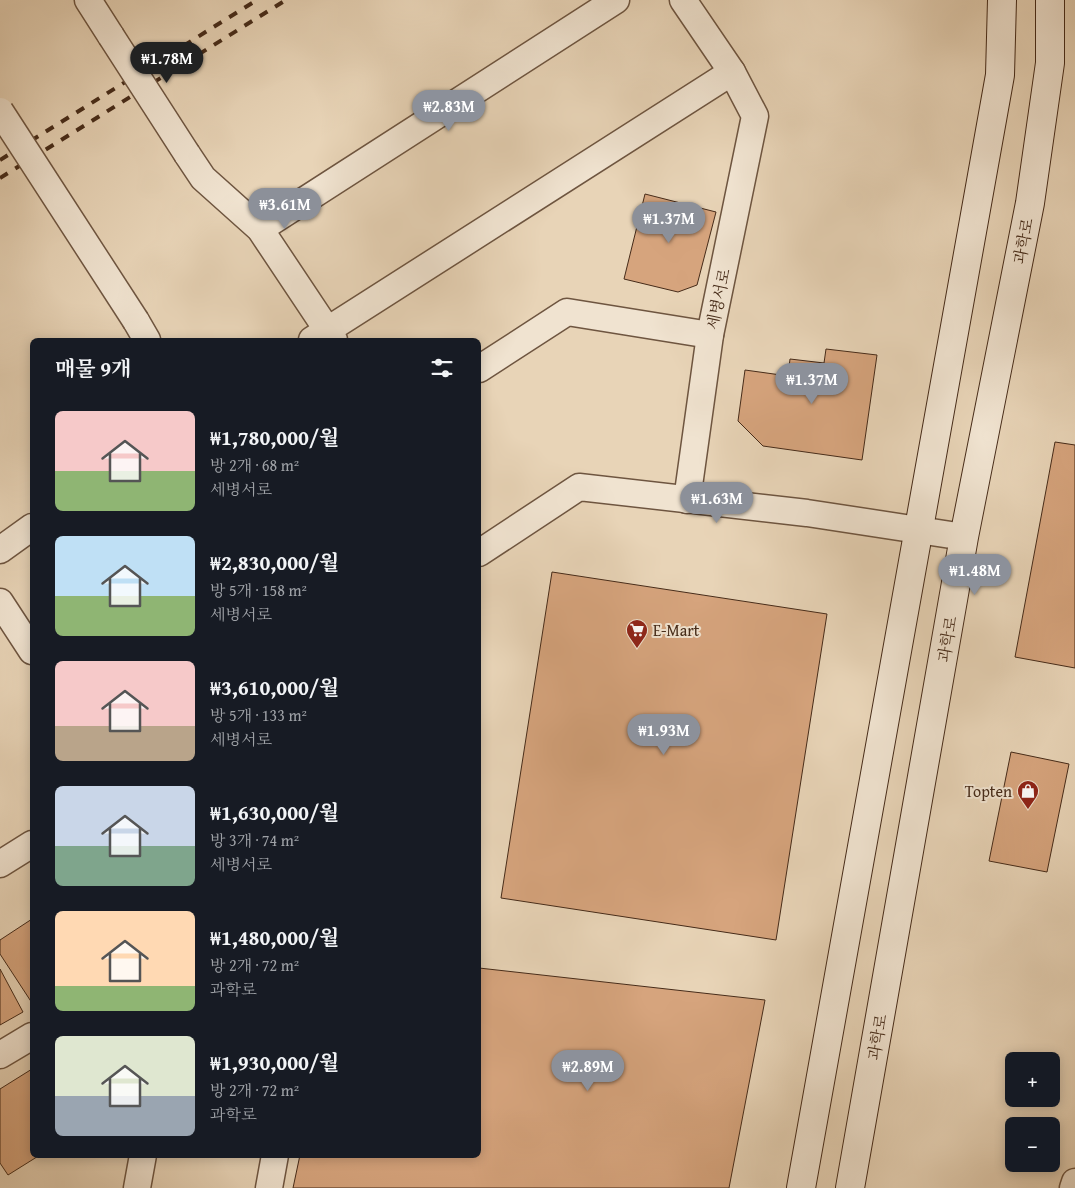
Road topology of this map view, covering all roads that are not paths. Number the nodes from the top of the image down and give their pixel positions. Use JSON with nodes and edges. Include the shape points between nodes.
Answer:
{"nodes":[{"id":1,"x":88,"y":0,"type":"edge"},
{"id":2,"x":616,"y":0,"type":"edge"},
{"id":3,"x":682,"y":0,"type":"edge"},
{"id":4,"x":1002,"y":0,"type":"edge"},
{"id":5,"x":1050,"y":0,"type":"edge"},
{"id":6,"x":732,"y":72,"type":"junction"},
{"id":7,"x":0,"y":111,"type":"edge"},
{"id":8,"x":260,"y":229,"type":"junction"},
{"id":9,"x":142,"y":330,"type":"edge"},
{"id":10,"x":710,"y":336,"type":"junction"},
{"id":11,"x":325,"y":337,"type":"edge"},
{"id":12,"x":481,"y":368,"type":"edge"},
{"id":13,"x":687,"y":500,"type":"junction"},
{"id":14,"x":30,"y":528,"type":"edge"},
{"id":15,"x":919,"y":528,"type":"junction"},
{"id":16,"x":964,"y":537,"type":"junction"},
{"id":17,"x":0,"y":550,"type":"edge"},
{"id":18,"x":481,"y":552,"type":"edge"},
{"id":19,"x":0,"y":602,"type":"edge"},
{"id":20,"x":30,"y":648,"type":"edge"},
{"id":21,"x":30,"y":845,"type":"edge"},
{"id":22,"x":0,"y":864,"type":"edge"},
{"id":23,"x":30,"y":1037,"type":"edge"},
{"id":24,"x":0,"y":1055,"type":"edge"},
{"id":25,"x":142,"y":1158,"type":"edge"},
{"id":26,"x":274,"y":1158,"type":"edge"},
{"id":27,"x":1075,"y":1182,"type":"edge"},
{"id":28,"x":137,"y":1188,"type":"edge"},
{"id":29,"x":269,"y":1188,"type":"edge"},
{"id":30,"x":801,"y":1188,"type":"edge"},
{"id":31,"x":850,"y":1188,"type":"edge"},
{"id":32,"x":1073,"y":1188,"type":"edge"}],
"edges":[{"from":1,"to":8,"type":"street","bridge":true,"via":[[203,178]]},
{"from":2,"to":8,"type":"street"},
{"from":3,"to":6,"type":"street","name":"세병서로"},
{"from":4,"to":15,"type":"street","via":[[1000,75]]},
{"from":5,"to":16,"type":"street","name":"과학로","via":[[1050,63],[1030,203]]},
{"from":6,"to":10,"type":"street","name":"세병서로","via":[[756,116]]},
{"from":6,"to":11,"type":"street"},
{"from":7,"to":9,"type":"street","bridge":true},
{"from":8,"to":11,"type":"street"},
{"from":10,"to":12,"type":"street","via":[[567,312]]},
{"from":10,"to":13,"type":"street","name":"세병서로"},
{"from":13,"to":15,"type":"street"},
{"from":13,"to":18,"type":"street","via":[[579,487]]},
{"from":14,"to":17,"type":"street"},
{"from":15,"to":16,"type":"street"},
{"from":15,"to":30,"type":"street"},
{"from":16,"to":31,"type":"street","name":"과학로"},
{"from":19,"to":20,"type":"street"},
{"from":21,"to":22,"type":"street"},
{"from":23,"to":24,"type":"street"},
{"from":25,"to":28,"type":"street"},
{"from":26,"to":29,"type":"street"},
{"from":27,"to":32,"type":"street"}]}
